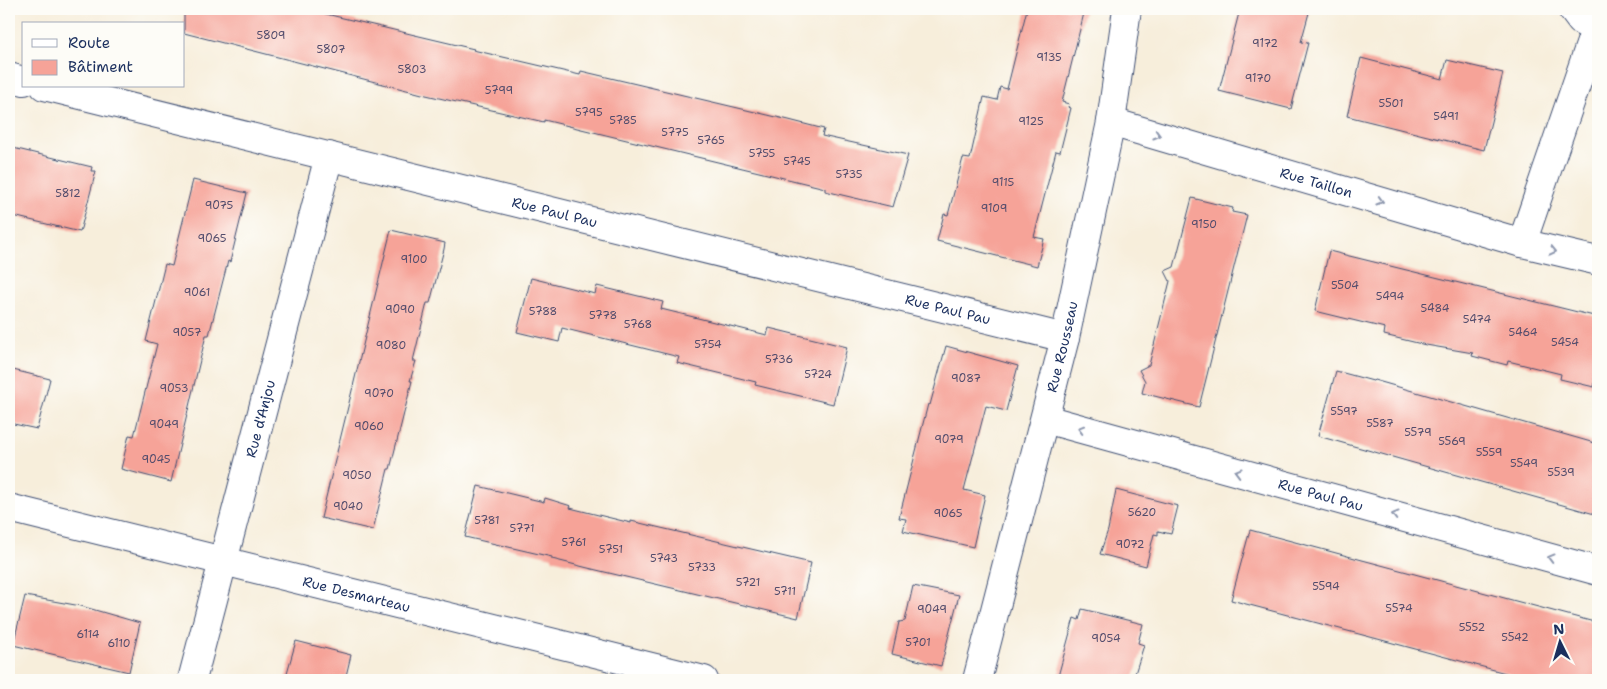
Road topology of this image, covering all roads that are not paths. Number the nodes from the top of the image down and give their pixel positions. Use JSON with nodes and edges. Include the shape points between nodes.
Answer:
{"nodes":[{"id":1,"x":1127,"y":9,"type":"edge"},
{"id":2,"x":1572,"y":9,"type":"edge"},
{"id":3,"x":1596,"y":31,"type":"edge"},
{"id":4,"x":9,"y":78,"type":"edge"},
{"id":5,"x":22,"y":81,"type":"edge"},
{"id":6,"x":52,"y":88,"type":"edge"},
{"id":7,"x":1110,"y":122,"type":"junction"},
{"id":8,"x":329,"y":156,"type":"junction"},
{"id":9,"x":1522,"y":243,"type":"junction"},
{"id":10,"x":1598,"y":261,"type":"edge"},
{"id":11,"x":1065,"y":338,"type":"junction"},
{"id":12,"x":1045,"y":419,"type":"junction"},
{"id":13,"x":9,"y":508,"type":"edge"},
{"id":14,"x":223,"y":561,"type":"junction"},
{"id":15,"x":1598,"y":571,"type":"edge"},
{"id":16,"x":192,"y":680,"type":"edge"},
{"id":17,"x":704,"y":680,"type":"edge"},
{"id":18,"x":977,"y":680,"type":"edge"}],
"edges":[{"from":1,"to":7,"type":"street","name":"Rue Rousseau"},
{"from":2,"to":3,"type":"street"},
{"from":3,"to":9,"type":"street"},
{"from":4,"to":5,"type":"street"},
{"from":6,"to":8,"type":"street","name":"Rue Paul Pau"},
{"from":7,"to":9,"type":"street","name":"Rue Taillon","one_way":true},
{"from":7,"to":11,"type":"street","name":"Rue Rousseau"},
{"from":8,"to":11,"type":"street","name":"Rue Paul Pau"},
{"from":8,"to":14,"type":"street","name":"Rue d'Anjou"},
{"from":9,"to":10,"type":"street","name":"Rue Taillon","one_way":true},
{"from":11,"to":12,"type":"street","name":"Rue Rousseau"},
{"from":15,"to":12,"type":"street","name":"Rue Paul Pau","one_way":true},
{"from":12,"to":18,"type":"street","name":"Rue Rousseau"},
{"from":13,"to":14,"type":"street","name":"Rue Desmarteau"},
{"from":14,"to":16,"type":"street","name":"Rue d'Anjou"},
{"from":14,"to":17,"type":"street","name":"Rue Desmarteau"}]}
